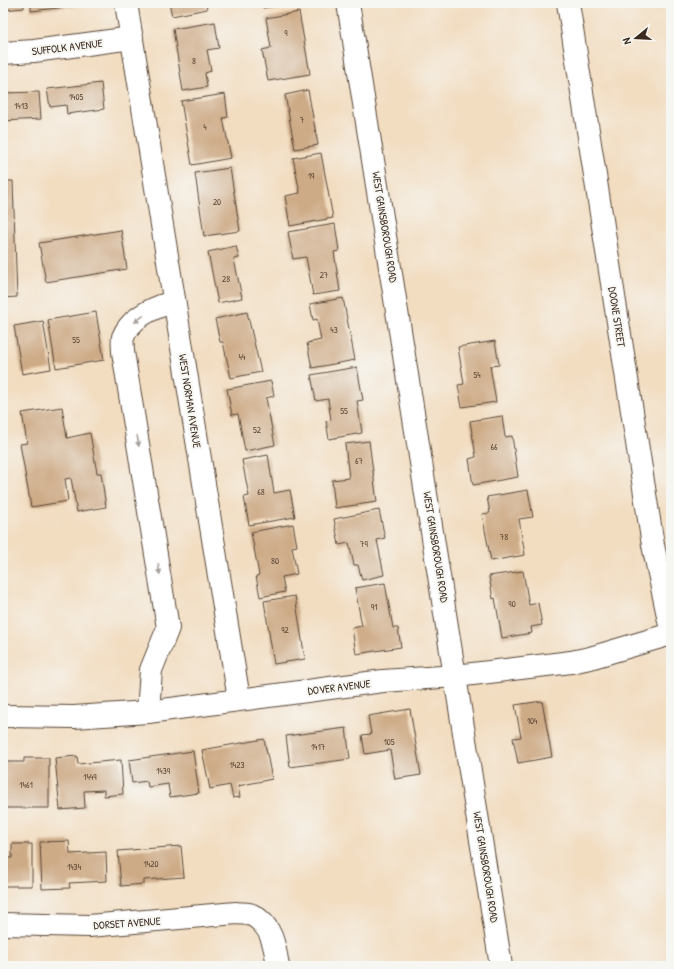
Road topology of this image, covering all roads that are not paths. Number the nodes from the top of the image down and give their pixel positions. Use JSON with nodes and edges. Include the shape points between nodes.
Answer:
{"nodes":[{"id":1,"x":126,"y":3,"type":"edge"},
{"id":2,"x":348,"y":3,"type":"edge"},
{"id":3,"x":568,"y":3,"type":"edge"},
{"id":4,"x":132,"y":38,"type":"junction"},
{"id":5,"x":3,"y":53,"type":"edge"},
{"id":6,"x":173,"y":302,"type":"junction"},
{"id":7,"x":671,"y":630,"type":"edge"},
{"id":8,"x":671,"y":634,"type":"edge"},
{"id":9,"x":456,"y":676,"type":"junction"},
{"id":10,"x":239,"y":699,"type":"junction"},
{"id":11,"x":148,"y":712,"type":"junction"},
{"id":12,"x":3,"y":716,"type":"edge"},
{"id":13,"x":3,"y":924,"type":"edge"},
{"id":14,"x":278,"y":966,"type":"edge"},
{"id":15,"x":501,"y":966,"type":"edge"}],
"edges":[{"from":1,"to":4,"type":"street","name":"WEST NORMAN AVENUE"},
{"from":2,"to":9,"type":"street","name":"WEST GAINSBOROUGH ROAD"},
{"from":3,"to":7,"type":"street","name":"DOONE STREET","via":[[653,545]]},
{"from":4,"to":5,"type":"street","name":"SUFFOLK AVENUE","via":[[34,52]]},
{"from":4,"to":6,"type":"street","name":"WEST NORMAN AVENUE"},
{"from":6,"to":10,"type":"street","name":"WEST NORMAN AVENUE"},
{"from":6,"to":11,"type":"street","one_way":true,"via":[[154,308],[129,327],[123,338],[124,360],[168,628],[151,670]]},
{"from":8,"to":9,"type":"street","name":"DOVER AVENUE","via":[[571,662]]},
{"from":9,"to":10,"type":"street","name":"DOVER AVENUE","via":[[384,681]]},
{"from":9,"to":15,"type":"street","name":"WEST GAINSBOROUGH ROAD"},
{"from":10,"to":11,"type":"street","name":"DOVER AVENUE"},
{"from":11,"to":12,"type":"street","name":"DOVER AVENUE","via":[[74,717]]},
{"from":13,"to":14,"type":"street","name":"DORSET AVENUE","via":[[90,926],[236,913],[251,915],[264,925],[274,941]]}]}
